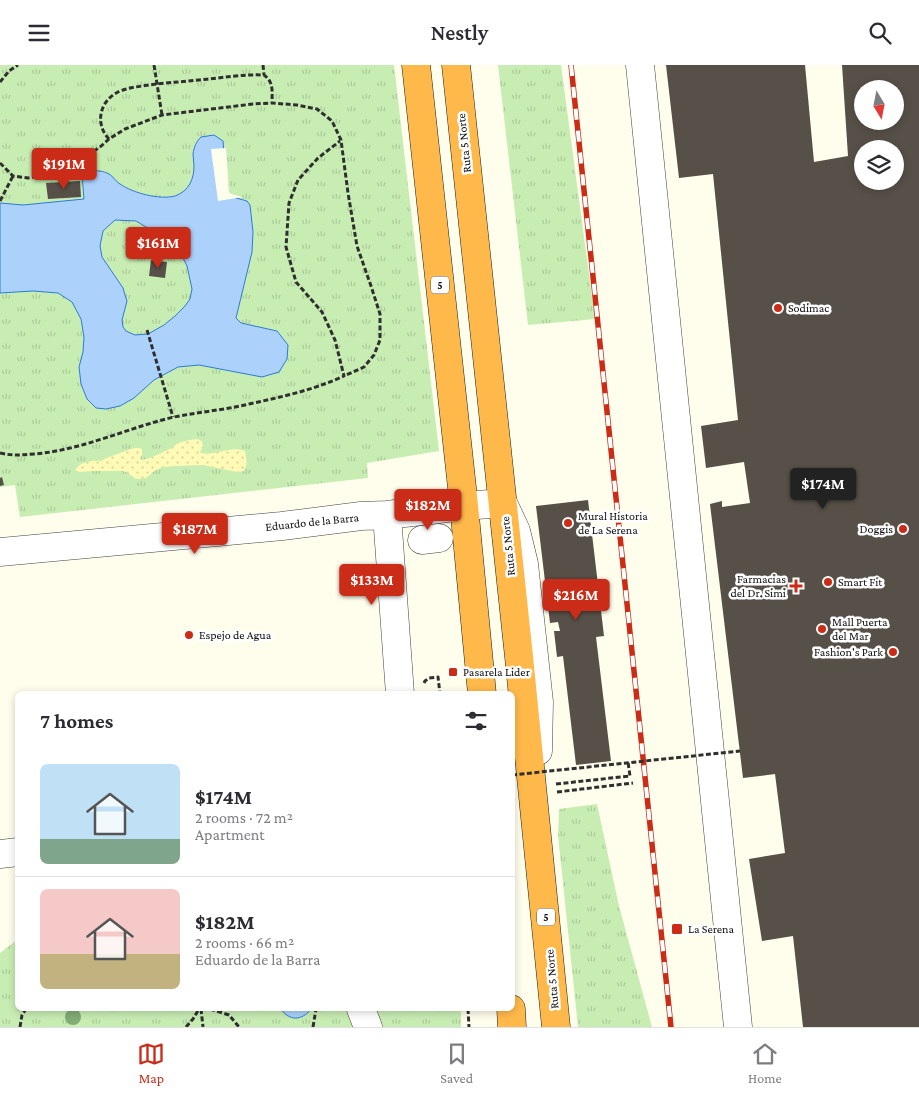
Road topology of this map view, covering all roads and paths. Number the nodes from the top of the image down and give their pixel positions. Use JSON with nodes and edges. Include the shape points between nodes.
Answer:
{"nodes":[{"id":1,"x":18,"y":65,"type":"edge"},
{"id":2,"x":154,"y":65,"type":"edge"},
{"id":3,"x":263,"y":65,"type":"edge"},
{"id":4,"x":416,"y":65,"type":"edge"},
{"id":5,"x":456,"y":65,"type":"edge"},
{"id":6,"x":640,"y":65,"type":"edge"},
{"id":7,"x":264,"y":75,"type":"junction"},
{"id":8,"x":0,"y":82,"type":"edge"},
{"id":9,"x":157,"y":84,"type":"junction"},
{"id":10,"x":272,"y":103,"type":"junction"},
{"id":11,"x":162,"y":115,"type":"junction"},
{"id":12,"x":109,"y":139,"type":"junction"},
{"id":13,"x":341,"y":140,"type":"junction"},
{"id":14,"x":0,"y":163,"type":"edge"},
{"id":15,"x":13,"y":176,"type":"junction"},
{"id":16,"x":0,"y":201,"type":"edge"},
{"id":17,"x":147,"y":330,"type":"dead end"},
{"id":18,"x":344,"y":376,"type":"junction"},
{"id":19,"x":173,"y":417,"type":"junction"},
{"id":20,"x":0,"y":453,"type":"edge"},
{"id":21,"x":504,"y":503,"type":"junction"},
{"id":22,"x":464,"y":506,"type":"junction"},
{"id":23,"x":387,"y":515,"type":"junction"},
{"id":24,"x":0,"y":552,"type":"edge"},
{"id":25,"x":412,"y":690,"type":"edge"},
{"id":26,"x":440,"y":691,"type":"edge"},
{"id":27,"x":482,"y":691,"type":"edge"},
{"id":28,"x":740,"y":751,"type":"dead end"},
{"id":29,"x":628,"y":762,"type":"junction"},
{"id":30,"x":515,"y":775,"type":"edge"},
{"id":31,"x":633,"y":783,"type":"dead end"},
{"id":32,"x":15,"y":852,"type":"edge"},
{"id":33,"x":0,"y":854,"type":"edge"},
{"id":34,"x":25,"y":1011,"type":"edge"},
{"id":35,"x":199,"y":1011,"type":"edge"},
{"id":36,"x":200,"y":1011,"type":"edge"},
{"id":37,"x":216,"y":1011,"type":"edge"},
{"id":38,"x":316,"y":1011,"type":"edge"},
{"id":39,"x":362,"y":1011,"type":"edge"},
{"id":40,"x":468,"y":1011,"type":"edge"},
{"id":41,"x":510,"y":1011,"type":"edge"},
{"id":42,"x":20,"y":1027,"type":"edge"},
{"id":43,"x":186,"y":1027,"type":"edge"},
{"id":44,"x":202,"y":1027,"type":"edge"},
{"id":45,"x":239,"y":1027,"type":"edge"},
{"id":46,"x":313,"y":1027,"type":"edge"},
{"id":47,"x":368,"y":1027,"type":"edge"},
{"id":48,"x":469,"y":1027,"type":"edge"},
{"id":49,"x":512,"y":1027,"type":"edge"},
{"id":50,"x":556,"y":1027,"type":"edge"},
{"id":51,"x":738,"y":1027,"type":"edge"}],
"edges":[{"from":1,"to":8,"type":"path"},
{"from":2,"to":9,"type":"path"},
{"from":3,"to":7,"type":"path"},
{"from":4,"to":22,"type":"highway","number":"5"},
{"from":5,"to":21,"type":"highway","name":"Ruta 5 Norte","number":"5"},
{"from":6,"to":51,"type":"street"},
{"from":7,"to":9,"type":"path"},
{"from":7,"to":10,"type":"path","via":[[272,84]]},
{"from":9,"to":11,"type":"path"},
{"from":9,"to":12,"type":"path","via":[[123,90],[107,99],[101,111],[101,125]]},
{"from":10,"to":11,"type":"path"},
{"from":10,"to":13,"type":"path","via":[[317,109],[332,121]]},
{"from":11,"to":12,"type":"path","via":[[124,129]]},
{"from":12,"to":15,"type":"path","via":[[82,159],[55,171],[28,178]]},
{"from":13,"to":18,"type":"path","via":[[358,246],[380,314],[380,340],[374,355],[364,367]]},
{"from":13,"to":18,"type":"path","via":[[318,158],[298,181],[289,203],[286,247],[296,282],[322,313],[335,339]]},
{"from":14,"to":15,"type":"path"},
{"from":15,"to":16,"type":"path"},
{"from":17,"to":19,"type":"path"},
{"from":18,"to":19,"type":"path","via":[[307,391],[248,405]]},
{"from":19,"to":20,"type":"path","via":[[99,441],[45,453],[11,456]]},
{"from":21,"to":22,"type":"street","name":"Eduardo de la Barra"},
{"from":21,"to":50,"type":"highway","name":"Ruta 5 Norte","number":"5"},
{"from":22,"to":23,"type":"street","name":"Eduardo de la Barra"},
{"from":22,"to":27,"type":"highway","number":"5"},
{"from":23,"to":24,"type":"street","name":"Eduardo de la Barra"},
{"from":23,"to":25,"type":"street"},
{"from":25,"to":26,"type":"path","via":[[429,678],[438,677]]},
{"from":28,"to":29,"type":"path","bridge":true},
{"from":29,"to":30,"type":"path","bridge":true},
{"from":29,"to":31,"type":"path","via":[[630,775],[556,784],[557,793]]},
{"from":32,"to":33,"type":"street"},
{"from":34,"to":42,"type":"path"},
{"from":35,"to":43,"type":"path"},
{"from":36,"to":44,"type":"path"},
{"from":37,"to":45,"type":"path","via":[[229,1015]]},
{"from":38,"to":46,"type":"path"},
{"from":39,"to":47,"type":"street"},
{"from":40,"to":48,"type":"path"},
{"from":41,"to":49,"type":"highway"}]}
